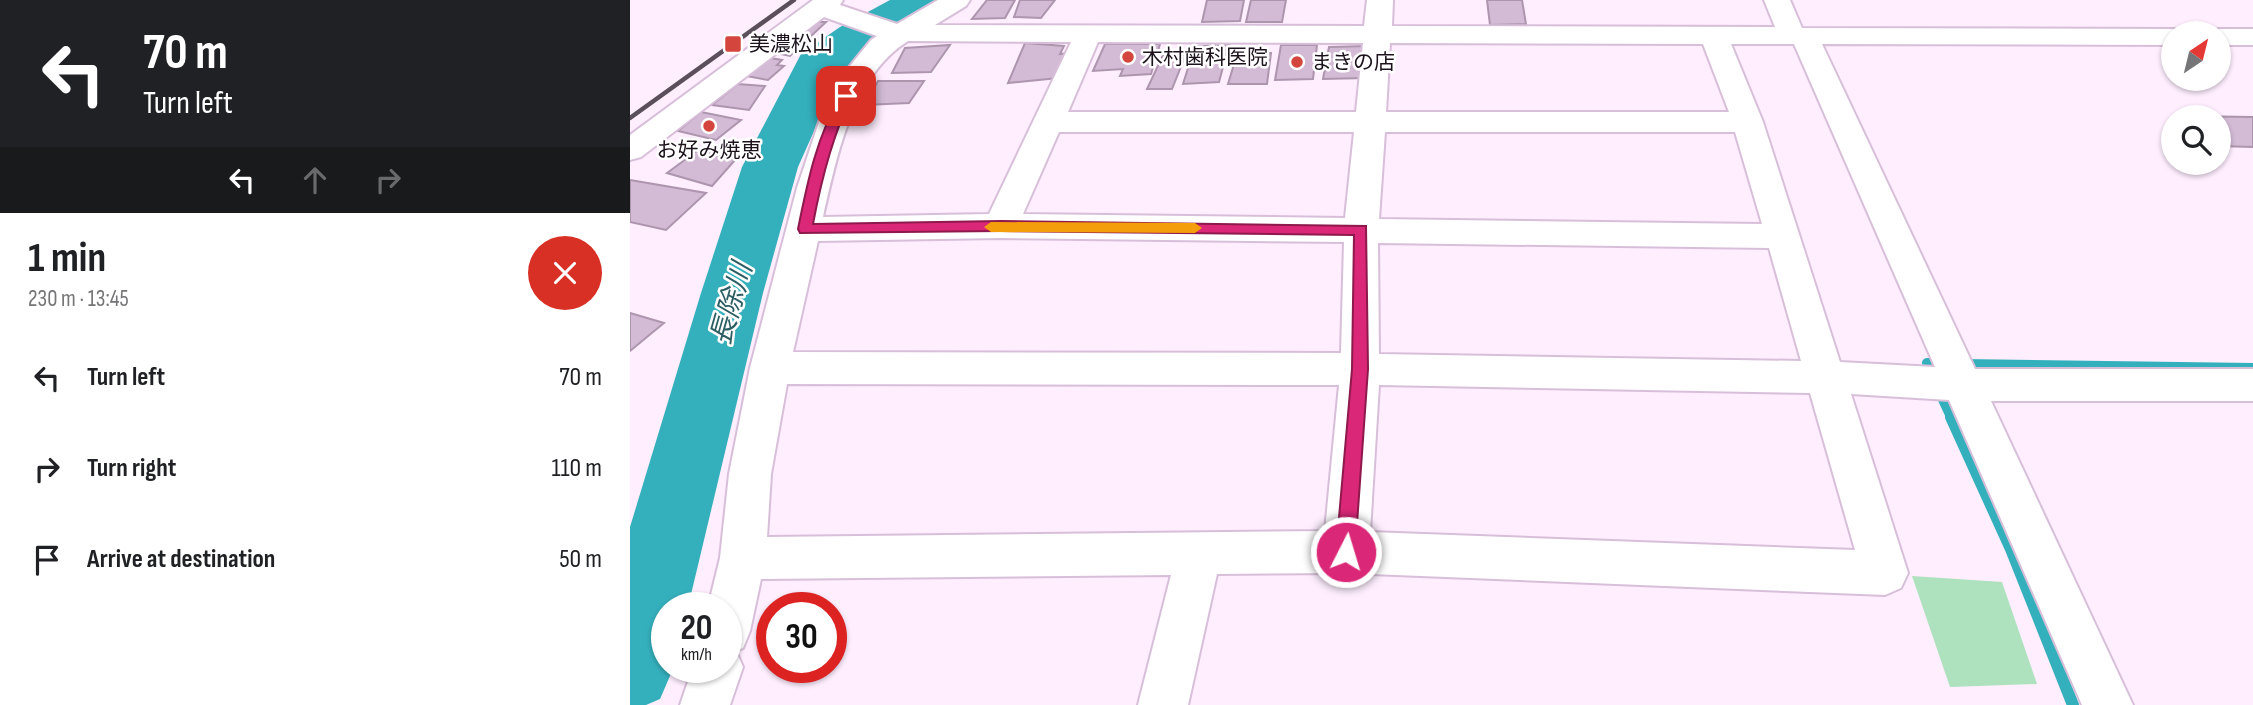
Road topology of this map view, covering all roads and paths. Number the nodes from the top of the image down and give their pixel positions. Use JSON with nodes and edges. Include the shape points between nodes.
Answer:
{"nodes":[{"id":1,"x":957,"y":0,"type":"edge"},
{"id":2,"x":1777,"y":0,"type":"edge"},
{"id":3,"x":832,"y":7,"type":"edge"},
{"id":4,"x":1378,"y":17,"type":"edge"},
{"id":5,"x":894,"y":32,"type":"junction"},
{"id":6,"x":1088,"y":34,"type":"junction"},
{"id":7,"x":1714,"y":35,"type":"junction"},
{"id":8,"x":1798,"y":36,"type":"junction"},
{"id":9,"x":2161,"y":37,"type":"edge"},
{"id":10,"x":2231,"y":37,"type":"edge"},
{"id":11,"x":2253,"y":37,"type":"edge"},
{"id":12,"x":1047,"y":122,"type":"junction"},
{"id":13,"x":1748,"y":122,"type":"junction"},
{"id":14,"x":1369,"y":124,"type":"junction"},
{"id":15,"x":630,"y":150,"type":"edge"},
{"id":16,"x":1001,"y":226,"type":"junction"},
{"id":17,"x":805,"y":229,"type":"junction"},
{"id":18,"x":1361,"y":230,"type":"junction"},
{"id":19,"x":1783,"y":236,"type":"junction"},
{"id":20,"x":770,"y":368,"type":"junction"},
{"id":21,"x":1360,"y":369,"type":"junction"},
{"id":22,"x":1826,"y":377,"type":"junction"},
{"id":23,"x":1964,"y":385,"type":"junction"},
{"id":24,"x":2253,"y":385,"type":"edge"},
{"id":25,"x":1346,"y":552,"type":"junction"},
{"id":26,"x":1199,"y":553,"type":"junction"},
{"id":27,"x":744,"y":558,"type":"junction"},
{"id":28,"x":736,"y":592,"type":"edge"},
{"id":29,"x":713,"y":683,"type":"edge"},
{"id":30,"x":705,"y":705,"type":"edge"},
{"id":31,"x":1163,"y":705,"type":"edge"},
{"id":32,"x":2108,"y":705,"type":"edge"}],
"edges":[{"from":1,"to":5,"type":"street"},
{"from":2,"to":8,"type":"street"},
{"from":3,"to":5,"type":"street"},
{"from":3,"to":15,"type":"street"},
{"from":4,"to":6,"type":"street"},
{"from":4,"to":7,"type":"street"},
{"from":4,"to":14,"type":"street"},
{"from":5,"to":6,"type":"street"},
{"from":5,"to":17,"type":"street","via":[[856,77],[836,116]]},
{"from":6,"to":12,"type":"street"},
{"from":7,"to":8,"type":"street"},
{"from":7,"to":13,"type":"street"},
{"from":8,"to":9,"type":"street"},
{"from":8,"to":23,"type":"street"},
{"from":10,"to":11,"type":"street"},
{"from":12,"to":14,"type":"street"},
{"from":12,"to":16,"type":"street"},
{"from":13,"to":14,"type":"street"},
{"from":13,"to":19,"type":"street"},
{"from":14,"to":18,"type":"street"},
{"from":16,"to":17,"type":"street"},
{"from":16,"to":18,"type":"street"},
{"from":17,"to":20,"type":"street"},
{"from":18,"to":19,"type":"street"},
{"from":18,"to":21,"type":"street"},
{"from":19,"to":22,"type":"street"},
{"from":20,"to":21,"type":"street"},
{"from":20,"to":27,"type":"street","via":[[750,474]]},
{"from":21,"to":22,"type":"street"},
{"from":21,"to":25,"type":"street"},
{"from":22,"to":23,"type":"street"},
{"from":22,"to":25,"type":"street","via":[[1885,573]]},
{"from":23,"to":24,"type":"street"},
{"from":23,"to":32,"type":"street"},
{"from":25,"to":26,"type":"street"},
{"from":26,"to":27,"type":"street"},
{"from":26,"to":31,"type":"street"},
{"from":27,"to":28,"type":"street"},
{"from":29,"to":30,"type":"street"}]}
